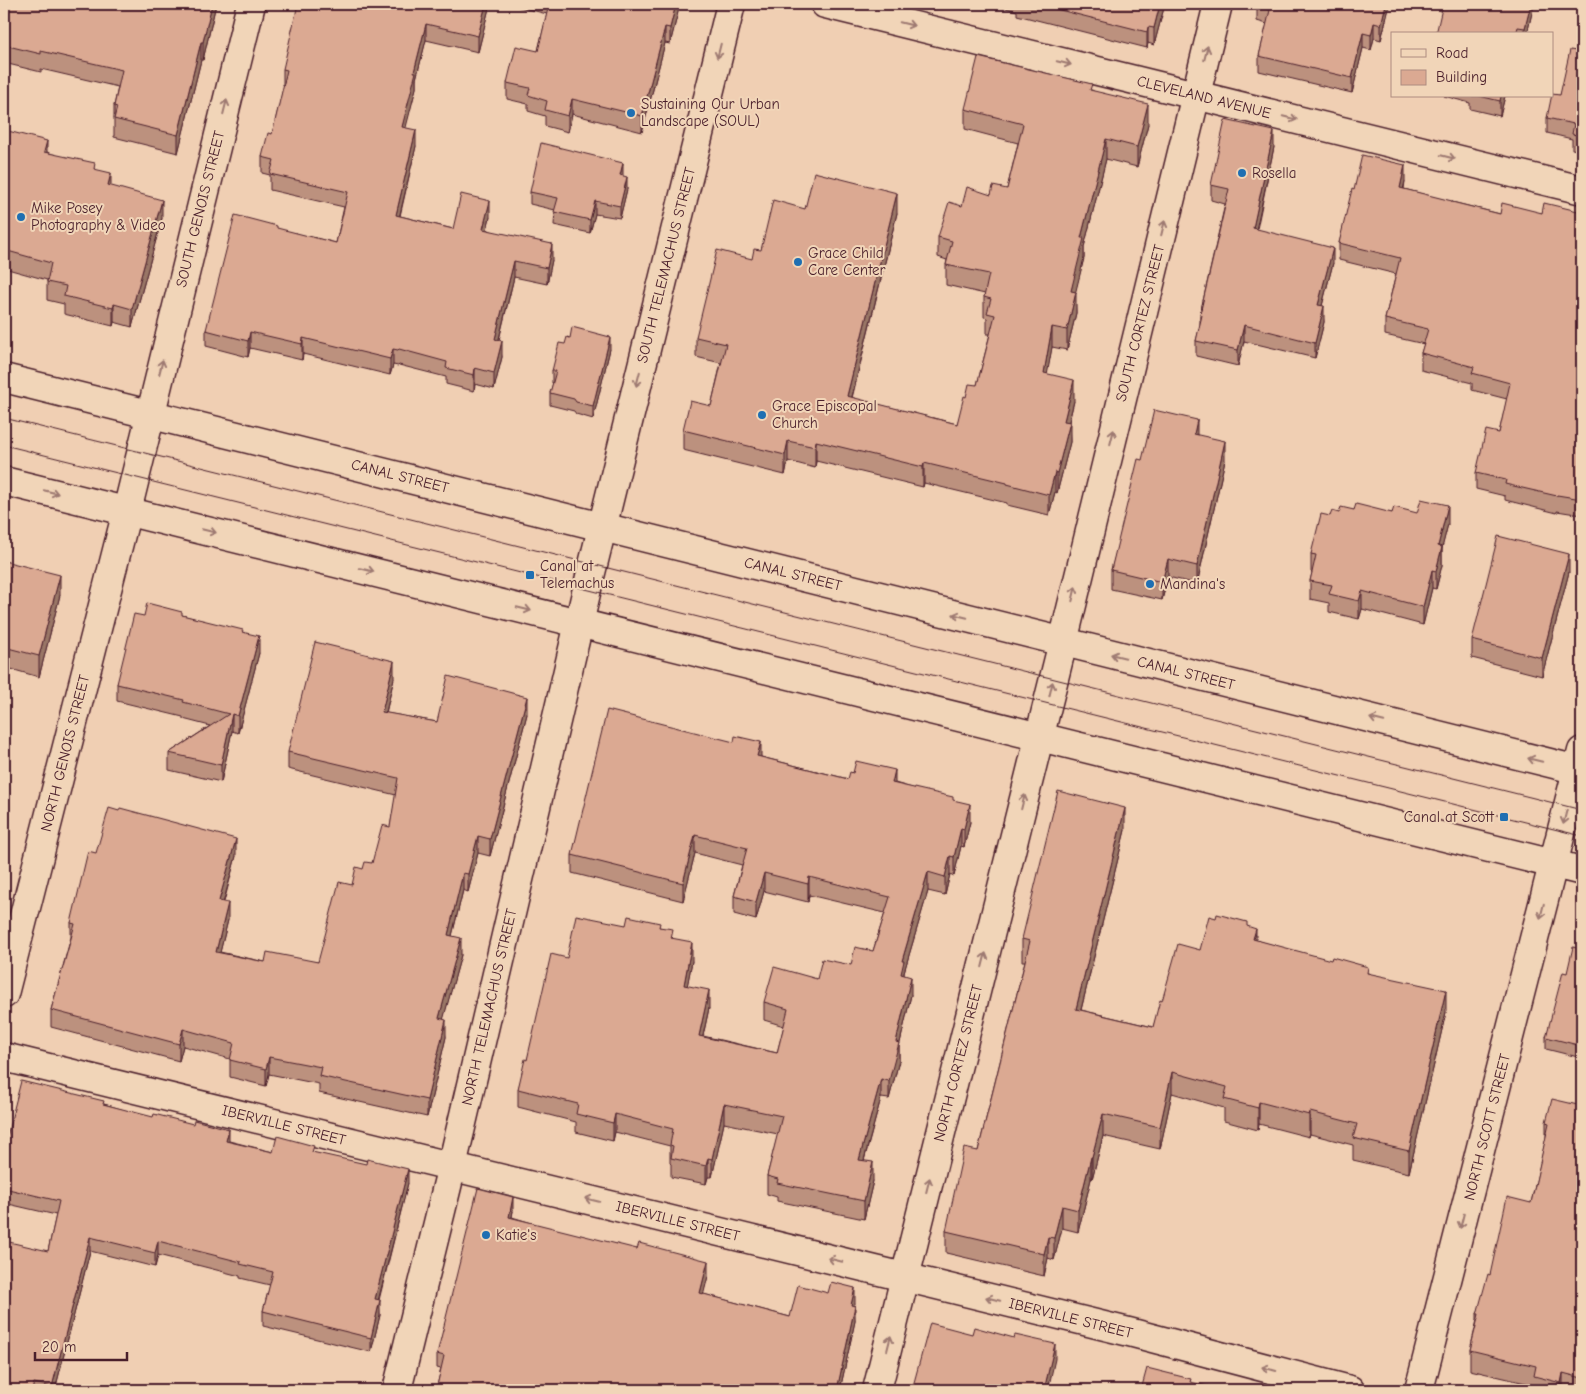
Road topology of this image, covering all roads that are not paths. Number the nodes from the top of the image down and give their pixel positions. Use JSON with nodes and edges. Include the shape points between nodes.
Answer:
{"nodes":[{"id":1,"x":251,"y":4,"type":"edge"},
{"id":2,"x":731,"y":4,"type":"edge"},
{"id":3,"x":825,"y":4,"type":"edge"},
{"id":4,"x":1218,"y":4,"type":"edge"},
{"id":5,"x":1195,"y":95,"type":"junction"},
{"id":6,"x":1582,"y":190,"type":"edge"},
{"id":7,"x":4,"y":378,"type":"edge"},
{"id":8,"x":150,"y":414,"type":"junction"},
{"id":9,"x":4,"y":481,"type":"edge"},
{"id":10,"x":127,"y":511,"type":"junction"},
{"id":11,"x":602,"y":526,"type":"junction"},
{"id":12,"x":579,"y":622,"type":"junction"},
{"id":13,"x":1062,"y":642,"type":"junction"},
{"id":14,"x":1039,"y":736,"type":"junction"},
{"id":15,"x":1581,"y":764,"type":"edge"},
{"id":16,"x":1554,"y":864,"type":"junction"},
{"id":17,"x":1582,"y":871,"type":"edge"},
{"id":18,"x":4,"y":994,"type":"edge"},
{"id":19,"x":4,"y":1057,"type":"edge"},
{"id":20,"x":452,"y":1166,"type":"junction"},
{"id":21,"x":905,"y":1277,"type":"junction"},
{"id":22,"x":397,"y":1390,"type":"edge"},
{"id":23,"x":877,"y":1390,"type":"edge"},
{"id":24,"x":1350,"y":1390,"type":"edge"},
{"id":25,"x":1420,"y":1390,"type":"edge"}],
"edges":[{"from":8,"to":1,"type":"street","name":"SOUTH GENOIS STREET","one_way":true},
{"from":2,"to":11,"type":"street","name":"SOUTH TELEMACHUS STREET","one_way":true},
{"from":3,"to":5,"type":"street","name":"CLEVELAND AVENUE","one_way":true},
{"from":5,"to":4,"type":"street","name":"SOUTH CORTEZ STREET","one_way":true},
{"from":5,"to":6,"type":"street","name":"CLEVELAND AVENUE","one_way":true},
{"from":13,"to":5,"type":"street","name":"SOUTH CORTEZ STREET","one_way":true},
{"from":7,"to":8,"type":"street","name":"CANAL STREET"},
{"from":8,"to":10,"type":"street","name":"SOUTH GENOIS STREET"},
{"from":8,"to":11,"type":"street","name":"CANAL STREET"},
{"from":9,"to":10,"type":"street","one_way":true},
{"from":10,"to":12,"type":"street","one_way":true},
{"from":10,"to":18,"type":"street","name":"NORTH GENOIS STREET"},
{"from":11,"to":12,"type":"street","name":"SOUTH TELEMACHUS STREET"},
{"from":13,"to":11,"type":"street","name":"CANAL STREET","one_way":true},
{"from":12,"to":14,"type":"street"},
{"from":12,"to":20,"type":"street","name":"NORTH TELEMACHUS STREET"},
{"from":14,"to":13,"type":"street","name":"SOUTH CORTEZ STREET","one_way":true},
{"from":15,"to":13,"type":"street","name":"CANAL STREET","one_way":true},
{"from":14,"to":16,"type":"street"},
{"from":21,"to":14,"type":"street","name":"NORTH CORTEZ STREET","one_way":true},
{"from":15,"to":16,"type":"street","name":"NORTH SCOTT STREET","one_way":true},
{"from":16,"to":17,"type":"street"},
{"from":16,"to":25,"type":"street","name":"NORTH SCOTT STREET","one_way":true},
{"from":19,"to":20,"type":"street","name":"IBERVILLE STREET"},
{"from":21,"to":20,"type":"street","name":"IBERVILLE STREET","one_way":true},
{"from":20,"to":22,"type":"street","name":"NORTH TELEMACHUS STREET"},
{"from":23,"to":21,"type":"street","name":"NORTH CORTEZ STREET","one_way":true},
{"from":24,"to":21,"type":"street","name":"IBERVILLE STREET","one_way":true}]}
